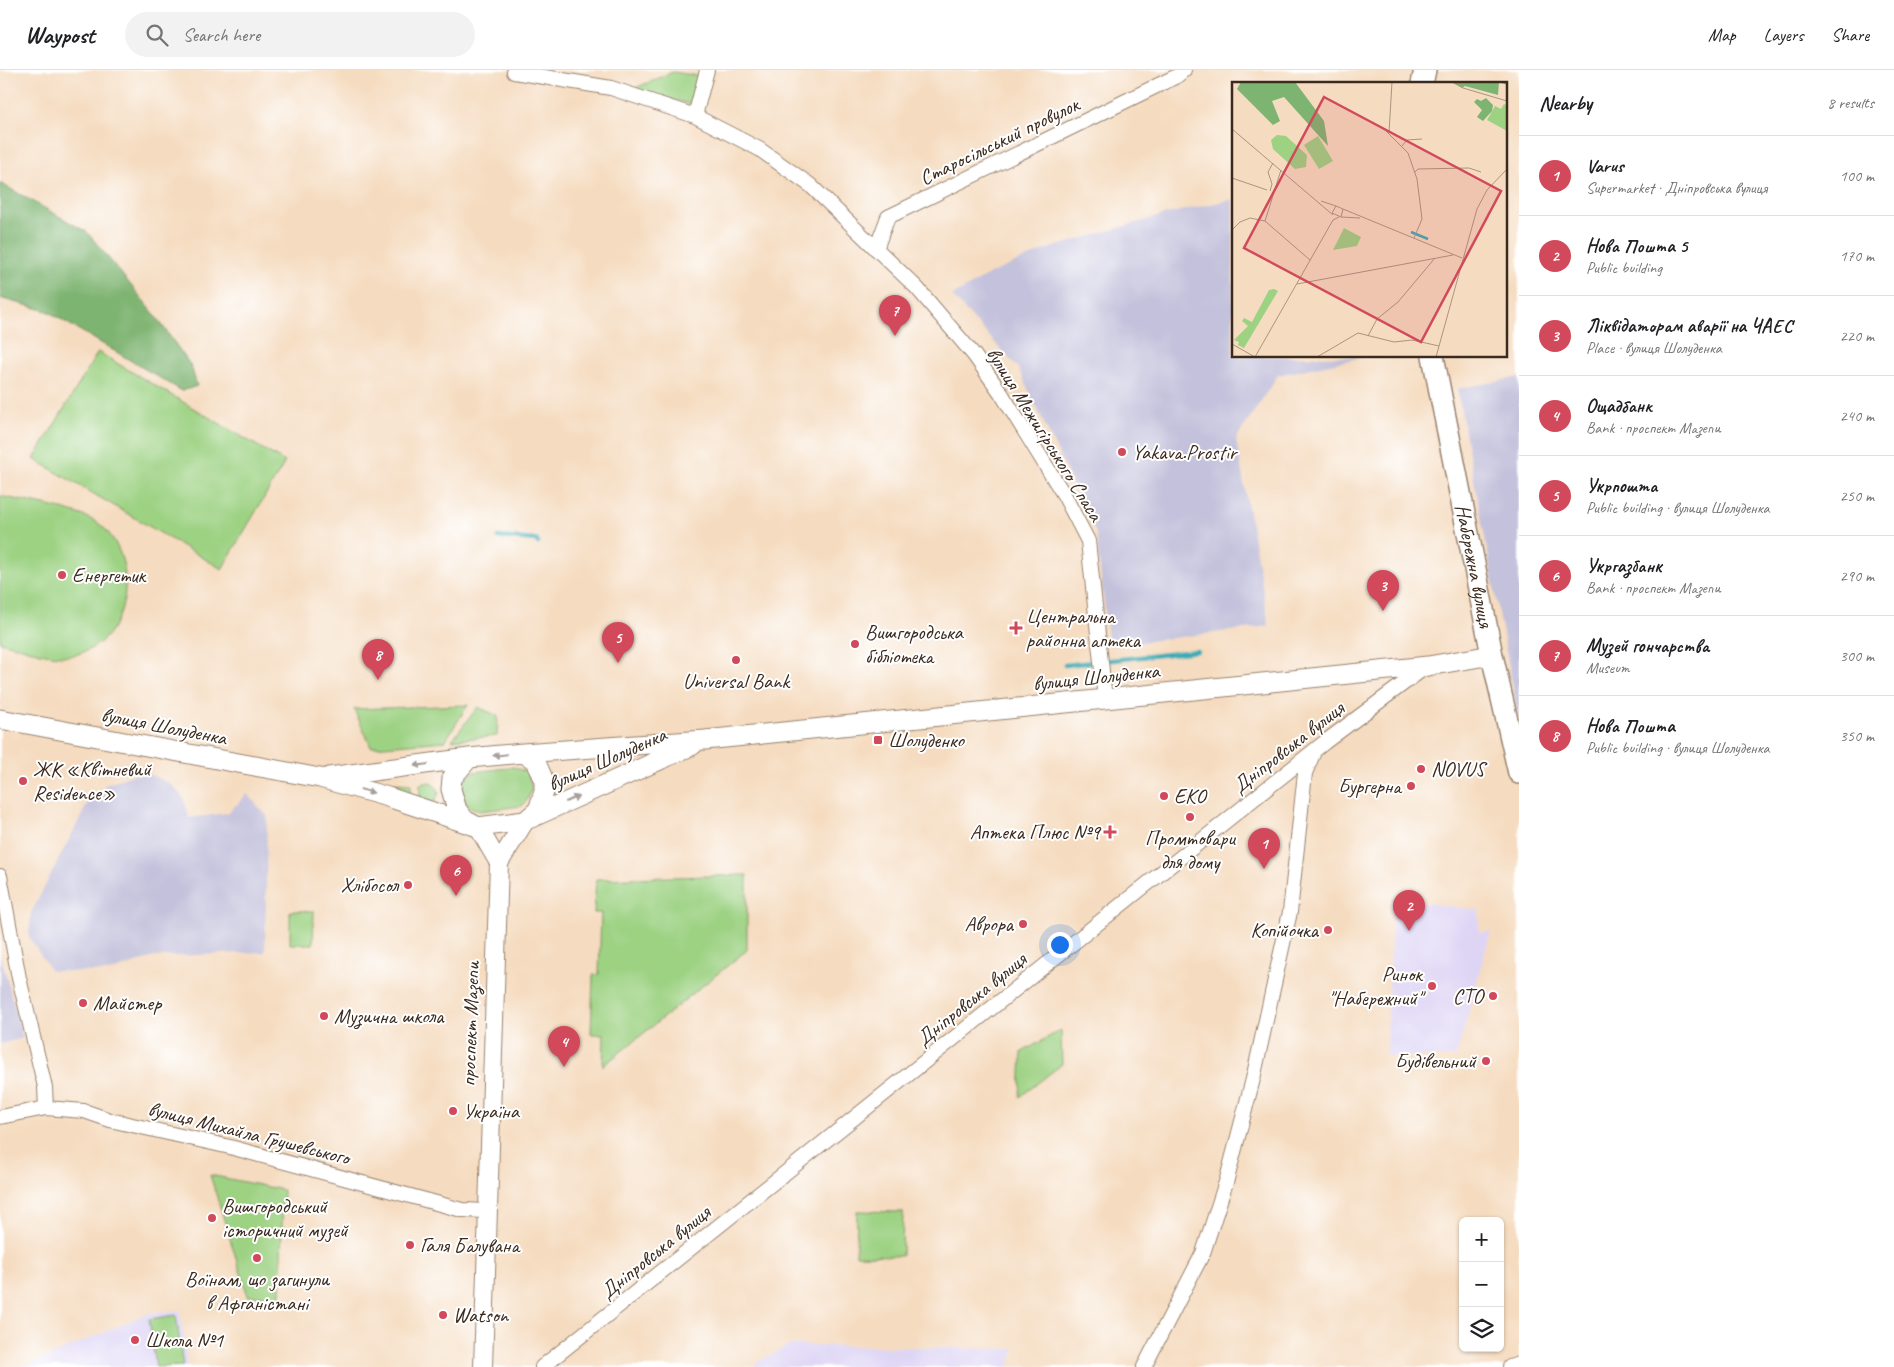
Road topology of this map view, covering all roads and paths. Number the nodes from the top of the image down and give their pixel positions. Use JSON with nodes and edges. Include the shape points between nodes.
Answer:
{"nodes":[{"id":1,"x":707,"y":70,"type":"edge"},
{"id":2,"x":1184,"y":70,"type":"edge"},
{"id":3,"x":514,"y":72,"type":"dead end"},
{"id":4,"x":560,"y":75,"type":"edge"},
{"id":5,"x":695,"y":116,"type":"junction"},
{"id":6,"x":876,"y":248,"type":"junction"},
{"id":7,"x":1433,"y":358,"type":"edge"},
{"id":8,"x":1492,"y":655,"type":"junction"},
{"id":9,"x":1428,"y":666,"type":"junction"},
{"id":10,"x":1105,"y":699,"type":"junction"},
{"id":11,"x":0,"y":719,"type":"edge"},
{"id":12,"x":705,"y":740,"type":"junction"},
{"id":13,"x":1314,"y":751,"type":"junction"},
{"id":14,"x":523,"y":752,"type":"junction"},
{"id":15,"x":469,"y":758,"type":"junction"},
{"id":16,"x":1519,"y":773,"type":"edge"},
{"id":17,"x":320,"y":778,"type":"junction"},
{"id":18,"x":526,"y":820,"type":"junction"},
{"id":19,"x":477,"y":827,"type":"junction"},
{"id":20,"x":499,"y":863,"type":"junction"},
{"id":21,"x":1,"y":884,"type":"edge"},
{"id":22,"x":46,"y":1108,"type":"junction"},
{"id":23,"x":0,"y":1116,"type":"edge"},
{"id":24,"x":487,"y":1211,"type":"junction"},
{"id":25,"x":1519,"y":1364,"type":"edge"},
{"id":26,"x":483,"y":1367,"type":"edge"},
{"id":27,"x":542,"y":1367,"type":"edge"},
{"id":28,"x":1144,"y":1367,"type":"edge"},
{"id":29,"x":1510,"y":1367,"type":"edge"}],
"edges":[{"from":1,"to":5,"type":"street"},
{"from":2,"to":6,"type":"street","name":"Старосільський провулок","via":[[888,217]]},
{"from":3,"to":4,"type":"street","name":"вулиця Межигірського Спаса"},
{"from":4,"to":5,"type":"street","name":"вулиця Межигірського Спаса"},
{"from":5,"to":6,"type":"street","name":"вулиця Межигірського Спаса","via":[[758,148],[810,185]]},
{"from":6,"to":10,"type":"street","name":"вулиця Межигірського Спаса","via":[[917,288],[974,355],[1001,393],[1088,541]]},
{"from":7,"to":8,"type":"main road","name":"Набережна вулиця"},
{"from":8,"to":9,"type":"main road","name":"вулиця Шолуденка"},
{"from":8,"to":16,"type":"main road","name":"Набережна вулиця"},
{"from":9,"to":10,"type":"main road","name":"вулиця Шолуденка"},
{"from":9,"to":13,"type":"street","name":"Дніпровська вулиця"},
{"from":10,"to":12,"type":"main road","name":"вулиця Шолуденка"},
{"from":11,"to":17,"type":"main road","name":"вулиця Шолуденка"},
{"from":12,"to":14,"type":"main road","name":"вулиця Шолуденка"},
{"from":18,"to":12,"type":"main road","name":"вулиця Шолуденка","one_way":true},
{"from":13,"to":27,"type":"street","name":"Дніпровська вулиця"},
{"from":13,"to":28,"type":"street","via":[[1305,773],[1290,912],[1227,1179],[1203,1253]]},
{"from":14,"to":15,"type":"main road","one_way":true},
{"from":14,"to":18,"type":"main road","via":[[536,760],[544,781],[542,802]]},
{"from":15,"to":17,"type":"main road","name":"вулиця Шолуденка","one_way":true},
{"from":15,"to":19,"type":"main road","via":[[452,778],[451,789],[457,810]]},
{"from":17,"to":19,"type":"main road","name":"вулиця Шолуденка","one_way":true},
{"from":18,"to":19,"type":"main road"},
{"from":18,"to":20,"type":"street","name":"проспект Мазепи"},
{"from":19,"to":20,"type":"street"},
{"from":20,"to":24,"type":"street","name":"проспект Мазепи"},
{"from":21,"to":22,"type":"street","via":[[45,1087]]},
{"from":22,"to":23,"type":"street","name":"вулиця Михайла Грушевського"},
{"from":22,"to":24,"type":"street","name":"вулиця Михайла Грушевського","via":[[84,1111],[462,1210]]},
{"from":24,"to":26,"type":"street","name":"проспект Мазепи"},
{"from":25,"to":29,"type":"street"}]}
